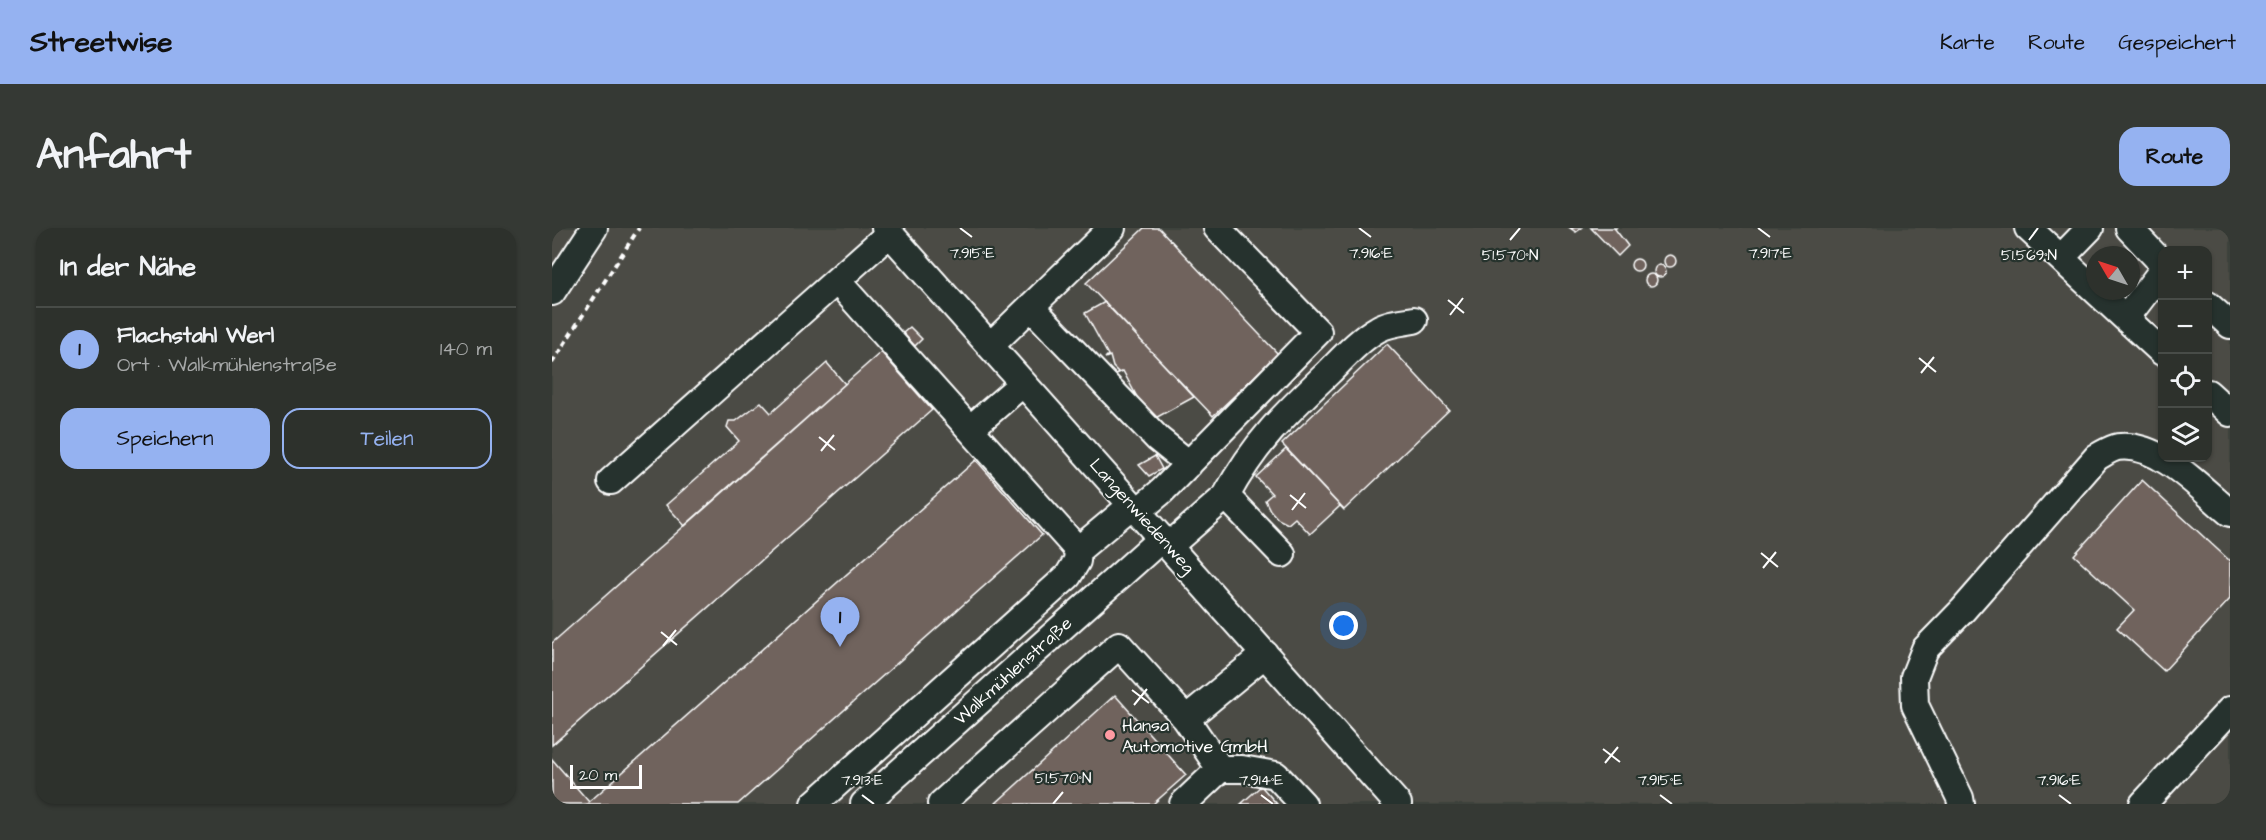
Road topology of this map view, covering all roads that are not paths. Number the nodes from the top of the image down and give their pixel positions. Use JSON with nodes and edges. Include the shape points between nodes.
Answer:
{"nodes":[{"id":1,"x":594,"y":228,"type":"edge"},
{"id":2,"x":1112,"y":228,"type":"edge"},
{"id":3,"x":1217,"y":228,"type":"edge"},
{"id":4,"x":2028,"y":228,"type":"edge"},
{"id":5,"x":2090,"y":228,"type":"edge"},
{"id":6,"x":887,"y":231,"type":"edge"},
{"id":7,"x":2142,"y":233,"type":"edge"},
{"id":8,"x":2158,"y":256,"type":"edge"},
{"id":9,"x":2061,"y":258,"type":"junction"},
{"id":10,"x":2158,"y":277,"type":"edge"},
{"id":11,"x":837,"y":281,"type":"junction"},
{"id":12,"x":2086,"y":281,"type":"edge"},
{"id":13,"x":552,"y":292,"type":"edge"},
{"id":14,"x":2107,"y":300,"type":"edge"},
{"id":15,"x":1031,"y":307,"type":"junction"},
{"id":16,"x":2212,"y":308,"type":"edge"},
{"id":17,"x":2126,"y":318,"type":"junction"},
{"id":18,"x":1414,"y":320,"type":"dead end"},
{"id":19,"x":2230,"y":325,"type":"edge"},
{"id":20,"x":990,"y":346,"type":"junction"},
{"id":21,"x":2158,"y":347,"type":"edge"},
{"id":22,"x":1023,"y":383,"type":"junction"},
{"id":23,"x":2212,"y":397,"type":"edge"},
{"id":24,"x":2230,"y":413,"type":"edge"},
{"id":25,"x":970,"y":429,"type":"junction"},
{"id":26,"x":1189,"y":464,"type":"junction"},
{"id":27,"x":611,"y":481,"type":"dead end"},
{"id":28,"x":1226,"y":496,"type":"junction"},
{"id":29,"x":1135,"y":508,"type":"junction"},
{"id":30,"x":2230,"y":513,"type":"edge"},
{"id":31,"x":1166,"y":542,"type":"junction"},
{"id":32,"x":1078,"y":550,"type":"junction"},
{"id":33,"x":1282,"y":554,"type":"dead end"},
{"id":34,"x":1265,"y":654,"type":"junction"},
{"id":35,"x":2230,"y":710,"type":"edge"},
{"id":36,"x":1186,"y":719,"type":"junction"},
{"id":37,"x":1220,"y":769,"type":"junction"},
{"id":38,"x":814,"y":804,"type":"edge"},
{"id":39,"x":864,"y":804,"type":"edge"},
{"id":40,"x":941,"y":804,"type":"edge"},
{"id":41,"x":1184,"y":804,"type":"edge"},
{"id":42,"x":1303,"y":804,"type":"edge"},
{"id":43,"x":1398,"y":804,"type":"edge"},
{"id":44,"x":1961,"y":804,"type":"edge"},
{"id":45,"x":2143,"y":804,"type":"edge"}],
"edges":[{"from":1,"to":13,"type":"street"},
{"from":2,"to":15,"type":"street"},
{"from":3,"to":26,"type":"street","via":[[1318,332]]},
{"from":4,"to":9,"type":"street"},
{"from":5,"to":9,"type":"street"},
{"from":6,"to":11,"type":"street"},
{"from":6,"to":20,"type":"street","name":"Langenwiedenweg"},
{"from":7,"to":8,"type":"street"},
{"from":9,"to":12,"type":"street"},
{"from":10,"to":17,"type":"street"},
{"from":11,"to":25,"type":"street"},
{"from":11,"to":27,"type":"street"},
{"from":14,"to":17,"type":"street"},
{"from":15,"to":20,"type":"street"},
{"from":15,"to":26,"type":"street","via":[[1158,439]]},
{"from":16,"to":19,"type":"street"},
{"from":17,"to":21,"type":"street"},
{"from":18,"to":28,"type":"street","via":[[1379,328],[1360,342],[1259,442]]},
{"from":20,"to":22,"type":"street","name":"Langenwiedenweg"},
{"from":22,"to":25,"type":"street"},
{"from":22,"to":29,"type":"street","name":"Langenwiedenweg"},
{"from":23,"to":24,"type":"street"},
{"from":25,"to":32,"type":"street"},
{"from":26,"to":29,"type":"street","via":[[1162,491]]},
{"from":28,"to":31,"type":"street","name":"Walkmühlenstraße"},
{"from":28,"to":33,"type":"street"},
{"from":29,"to":31,"type":"street","name":"Langenwiedenweg"},
{"from":29,"to":32,"type":"street"},
{"from":30,"to":44,"type":"street","via":[[2171,463],[2140,448],[2115,447],[2097,457],[1925,649],[1914,677],[1915,705]]},
{"from":31,"to":34,"type":"street","name":"Langenwiedenweg"},
{"from":31,"to":39,"type":"street","name":"Walkmühlenstraße"},
{"from":32,"to":38,"type":"street","via":[[1077,561],[1068,576]]},
{"from":34,"to":36,"type":"street"},
{"from":34,"to":43,"type":"street","name":"Langenwiedenweg"},
{"from":35,"to":45,"type":"street"},
{"from":36,"to":37,"type":"street"},
{"from":36,"to":40,"type":"street","via":[[1119,645]]},
{"from":37,"to":41,"type":"street"},
{"from":37,"to":42,"type":"street","via":[[1276,775]]}]}
